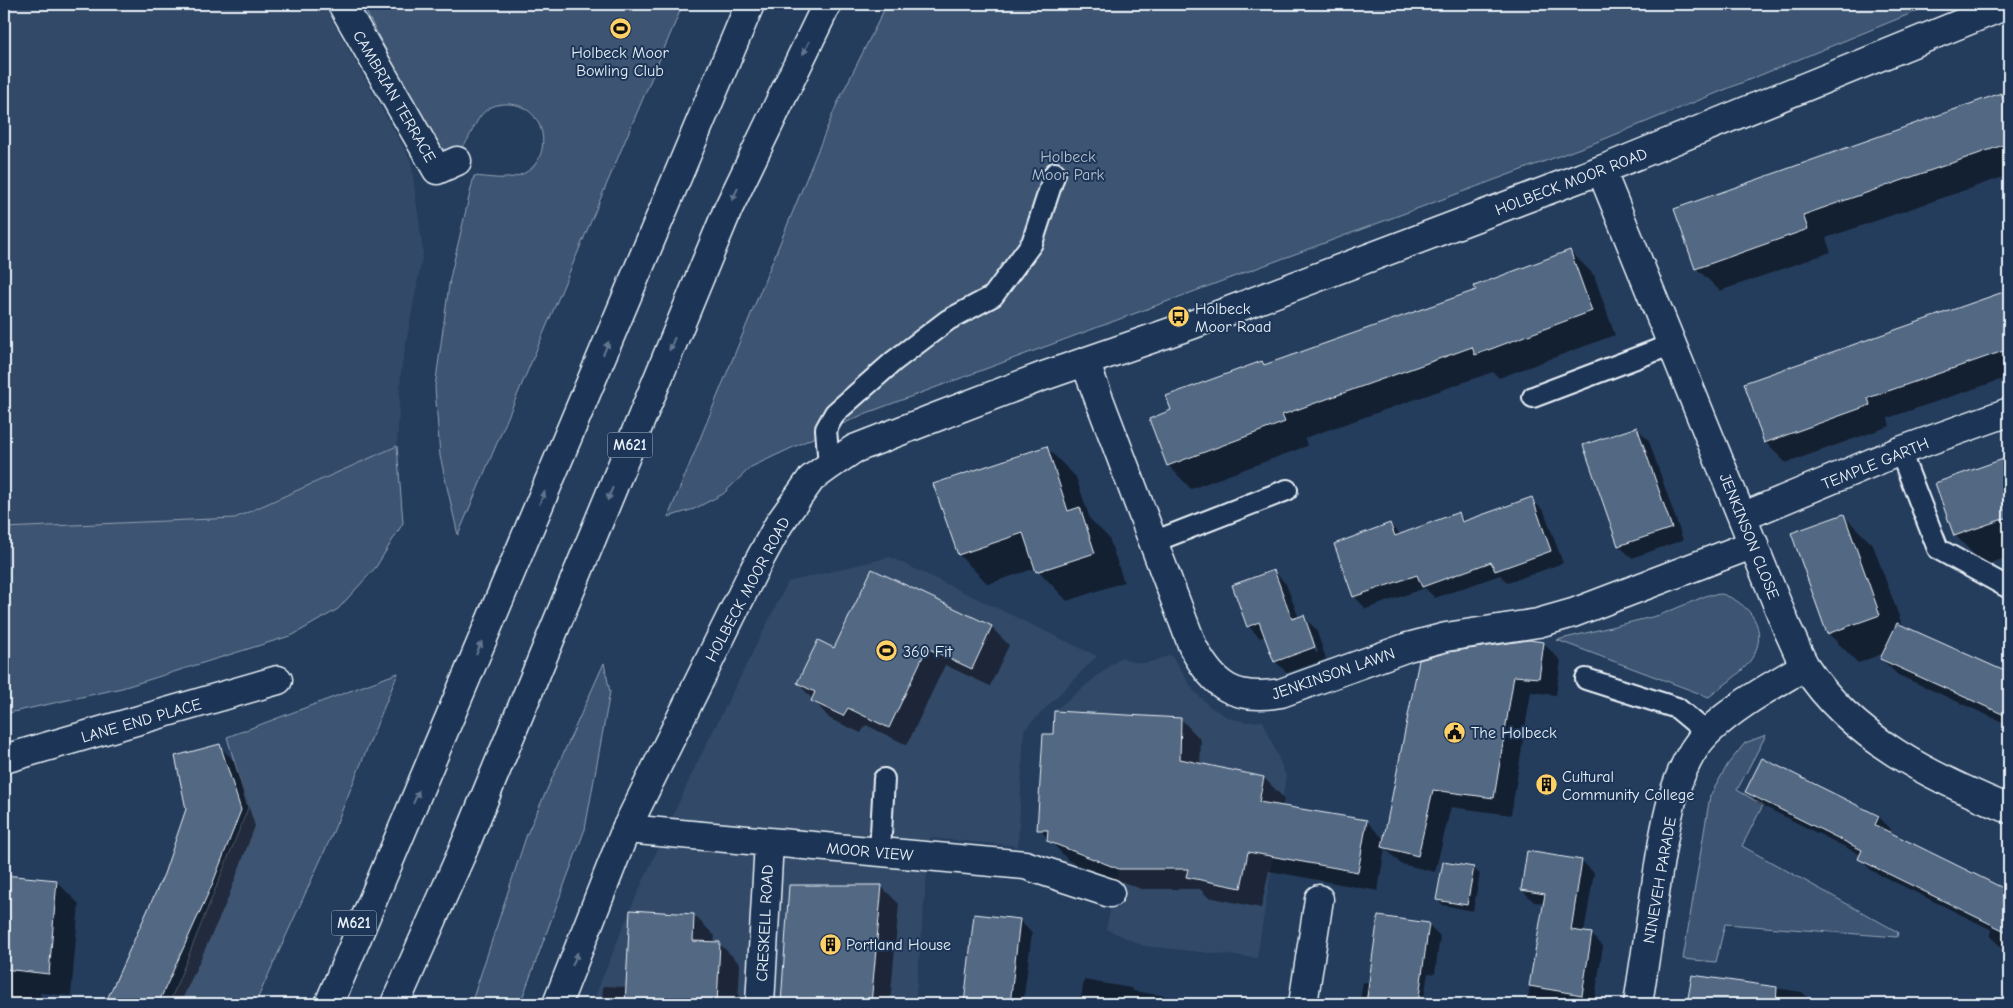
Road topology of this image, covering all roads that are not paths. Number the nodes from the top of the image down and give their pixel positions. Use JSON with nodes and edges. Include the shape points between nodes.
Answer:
{"nodes":[{"id":1,"x":342,"y":4,"type":"edge"},
{"id":2,"x":750,"y":4,"type":"edge"},
{"id":3,"x":827,"y":4,"type":"edge"},
{"id":4,"x":2009,"y":4,"type":"edge"},
{"id":5,"x":457,"y":161,"type":"dead end"},
{"id":6,"x":1601,"y":170,"type":"junction"},
{"id":7,"x":1055,"y":173,"type":"dead end"},
{"id":8,"x":1673,"y":344,"type":"junction"},
{"id":9,"x":1085,"y":362,"type":"junction"},
{"id":10,"x":1533,"y":397,"type":"dead end"},
{"id":11,"x":2009,"y":412,"type":"edge"},
{"id":12,"x":1900,"y":451,"type":"junction"},
{"id":13,"x":829,"y":466,"type":"junction"},
{"id":14,"x":1287,"y":490,"type":"dead end"},
{"id":15,"x":1742,"y":517,"type":"junction"},
{"id":16,"x":1153,"y":542,"type":"junction"},
{"id":17,"x":1754,"y":544,"type":"junction"},
{"id":18,"x":2009,"y":588,"type":"edge"},
{"id":19,"x":1806,"y":666,"type":"junction"},
{"id":20,"x":1586,"y":678,"type":"dead end"},
{"id":21,"x":278,"y":680,"type":"dead end"},
{"id":22,"x":1707,"y":733,"type":"junction"},
{"id":23,"x":4,"y":759,"type":"edge"},
{"id":24,"x":884,"y":779,"type":"dead end"},
{"id":25,"x":2009,"y":809,"type":"edge"},
{"id":26,"x":626,"y":829,"type":"junction"},
{"id":27,"x":397,"y":842,"type":"junction"},
{"id":28,"x":769,"y":842,"type":"junction"},
{"id":29,"x":880,"y":852,"type":"junction"},
{"id":30,"x":445,"y":892,"type":"junction"},
{"id":31,"x":1110,"y":892,"type":"dead end"},
{"id":32,"x":1319,"y":899,"type":"dead end"},
{"id":33,"x":310,"y":1004,"type":"edge"},
{"id":34,"x":329,"y":1004,"type":"edge"},
{"id":35,"x":395,"y":1004,"type":"edge"},
{"id":36,"x":417,"y":1004,"type":"edge"},
{"id":37,"x":557,"y":1004,"type":"edge"},
{"id":38,"x":760,"y":1004,"type":"edge"},
{"id":39,"x":1303,"y":1004,"type":"edge"},
{"id":40,"x":1638,"y":1004,"type":"edge"}],
"edges":[{"from":1,"to":5,"type":"main road","name":"CAMBRIAN TERRACE","via":[[437,170]]},
{"from":27,"to":2,"type":"main road","number":"M621","one_way":true},
{"from":3,"to":30,"type":"main road","number":"M621","one_way":true,"via":[[728,208]]},
{"from":4,"to":6,"type":"main road","name":"HOLBECK MOOR ROAD"},
{"from":6,"to":8,"type":"main road","name":"JENKINSON CLOSE"},
{"from":6,"to":9,"type":"main road","name":"HOLBECK MOOR ROAD"},
{"from":7,"to":13,"type":"lane","via":[[1032,243],[993,296],[948,320],[894,361],[835,413],[826,429]]},
{"from":8,"to":10,"type":"lane"},
{"from":8,"to":15,"type":"main road","name":"JENKINSON CLOSE"},
{"from":9,"to":13,"type":"main road","name":"HOLBECK MOOR ROAD","via":[[854,449]]},
{"from":9,"to":16,"type":"main road","name":"JENKINSON LAWN"},
{"from":11,"to":12,"type":"main road","name":"TEMPLE GARTH"},
{"from":12,"to":15,"type":"main road","name":"TEMPLE GARTH"},
{"from":12,"to":18,"type":"lane","via":[[1938,549]]},
{"from":13,"to":26,"type":"main road","name":"HOLBECK MOOR ROAD","via":[[811,478],[779,524]]},
{"from":14,"to":16,"type":"lane"},
{"from":15,"to":17,"type":"main road","name":"JENKINSON CLOSE"},
{"from":16,"to":17,"type":"main road","name":"JENKINSON LAWN","via":[[1205,670],[1220,685],[1239,694],[1260,697],[1281,693],[1408,647],[1446,637],[1538,623],[1573,613]]},
{"from":17,"to":19,"type":"main road","name":"JENKINSON CLOSE","via":[[1787,628]]},
{"from":19,"to":22,"type":"main road","name":"NINEVEH PARADE","via":[[1742,704]]},
{"from":19,"to":25,"type":"main road","name":"JENKINSON CLOSE","via":[[1842,711],[1890,750],[1950,785]]},
{"from":20,"to":22,"type":"lane","via":[[1677,708]]},
{"from":21,"to":23,"type":"main road","name":"LANE END PLACE"},
{"from":22,"to":40,"type":"main road","name":"NINEVEH PARADE","via":[[1687,763],[1674,795],[1663,842]]},
{"from":24,"to":29,"type":"lane"},
{"from":26,"to":28,"type":"main road","name":"MOOR VIEW"},
{"from":37,"to":26,"type":"main road","name":"HOLBECK MOOR ROAD","one_way":true},
{"from":27,"to":33,"type":"main road","number":"M621"},
{"from":27,"to":34,"type":"main road"},
{"from":28,"to":29,"type":"main road","name":"MOOR VIEW"},
{"from":28,"to":38,"type":"main road","name":"CRESKELL ROAD"},
{"from":29,"to":31,"type":"main road","name":"MOOR VIEW","via":[[1025,865]]},
{"from":30,"to":35,"type":"main road","number":"M621"},
{"from":30,"to":36,"type":"main road"},
{"from":32,"to":39,"type":"main road"}]}
